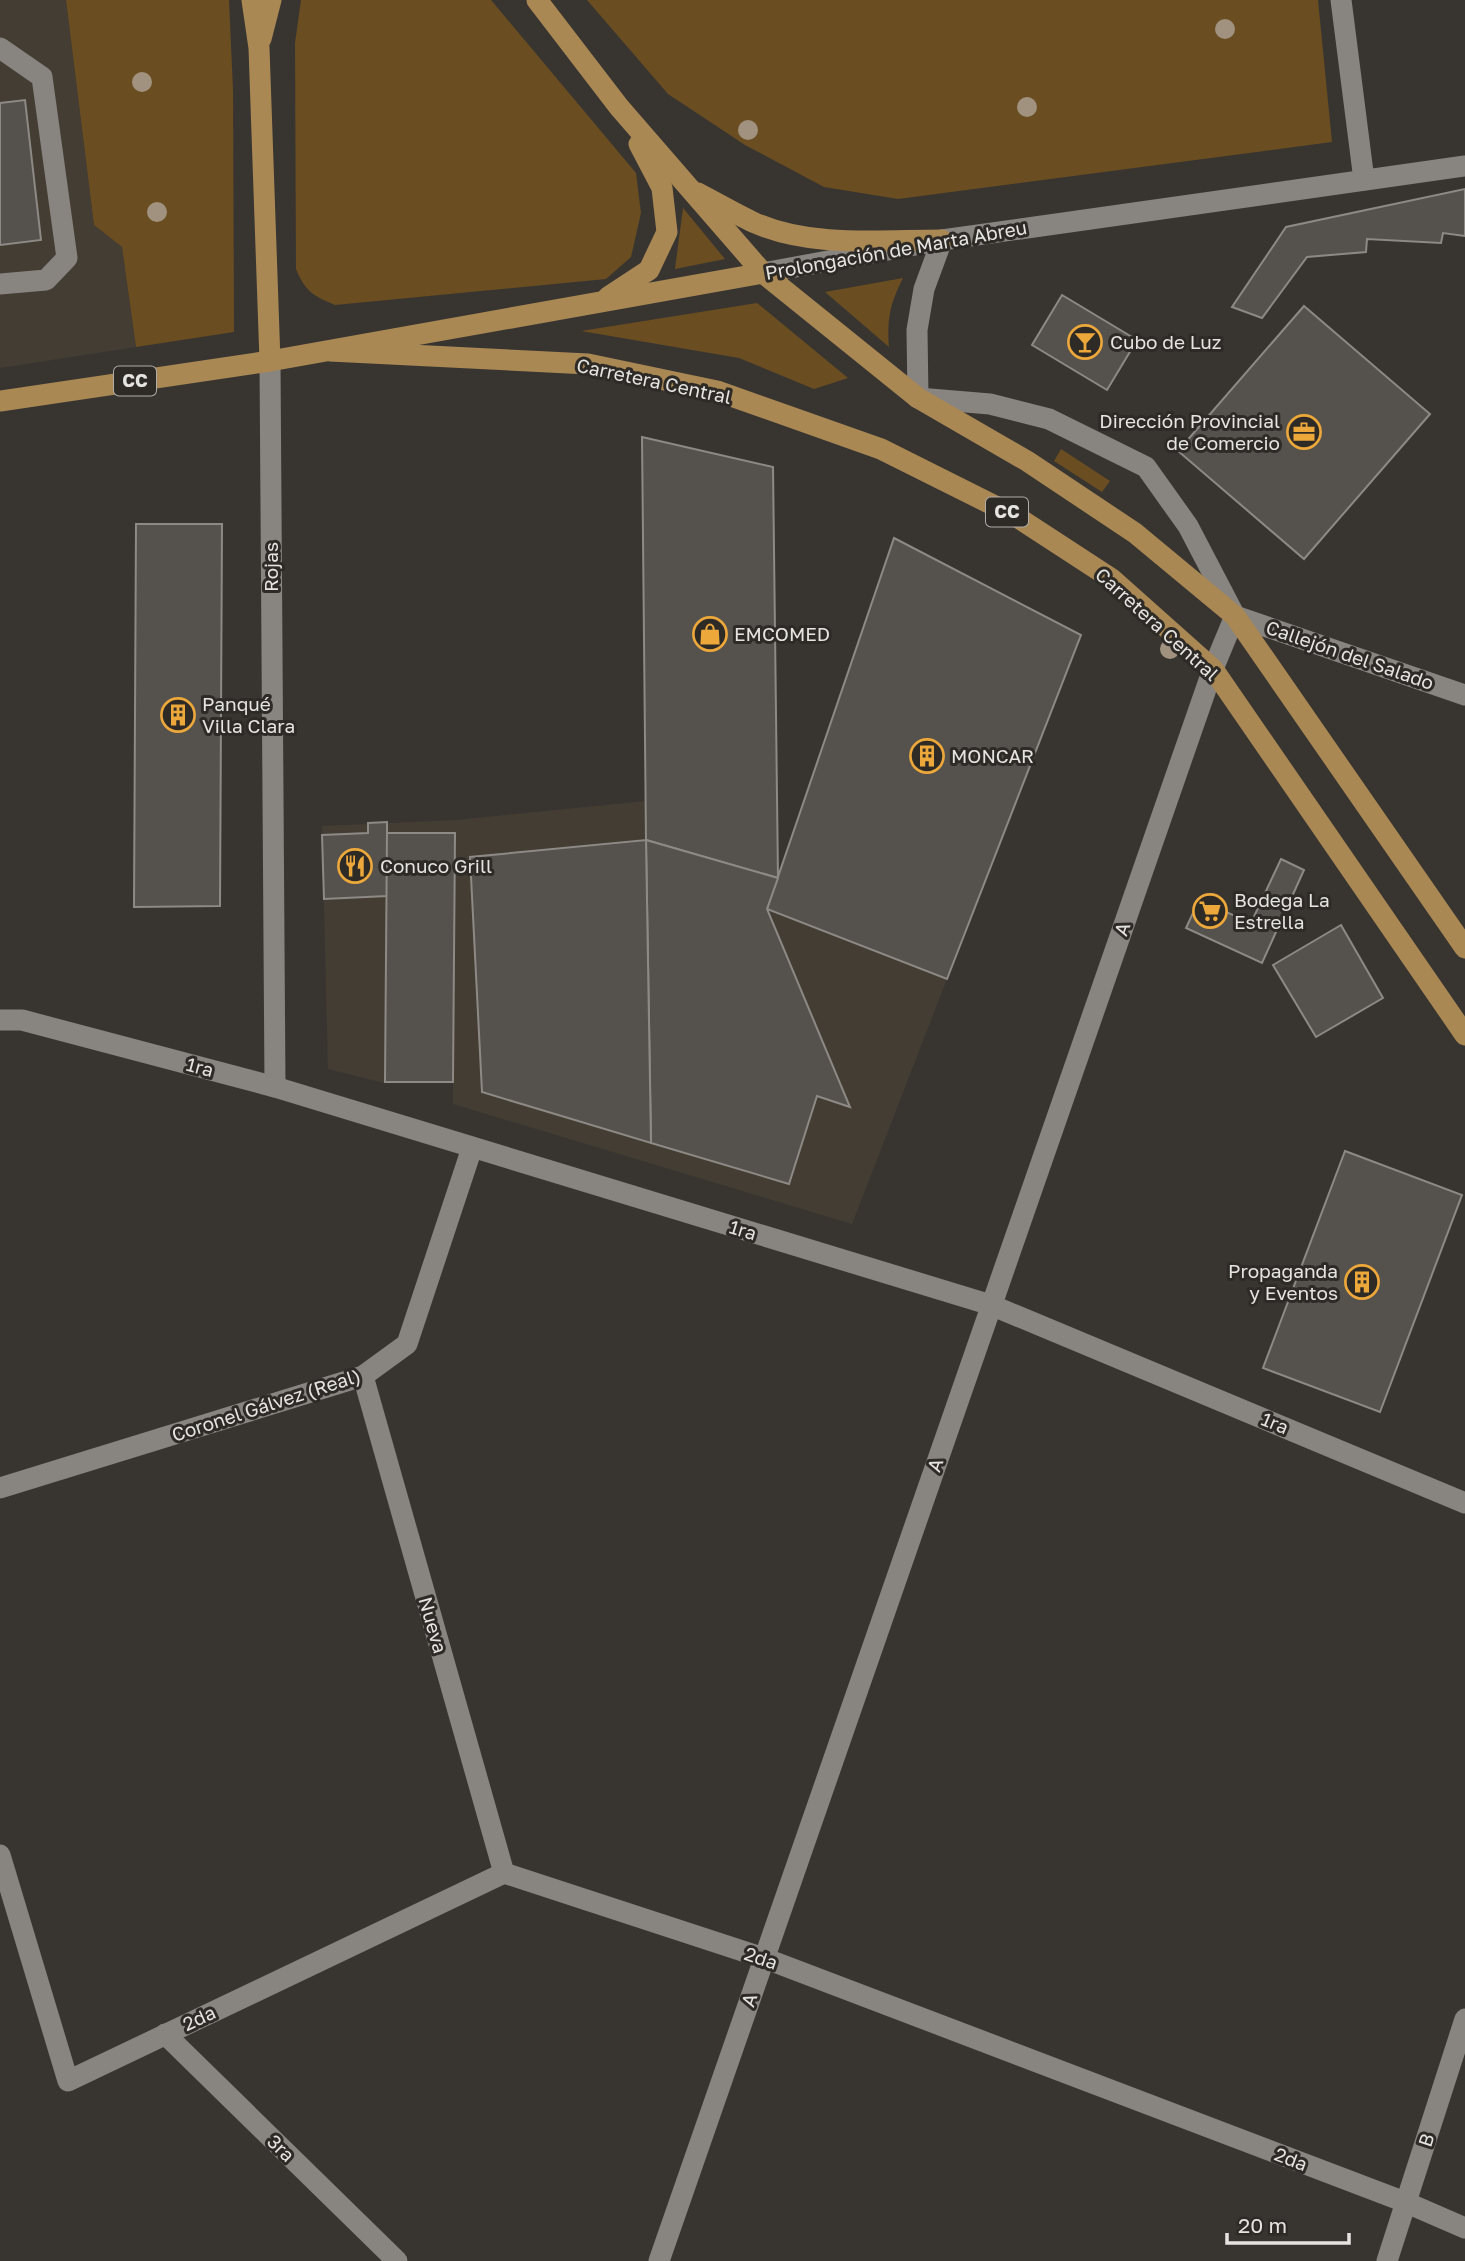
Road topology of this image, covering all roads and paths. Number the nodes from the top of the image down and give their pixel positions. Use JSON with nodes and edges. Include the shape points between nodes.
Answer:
{"nodes":[{"id":1,"x":252,"y":0,"type":"edge"},
{"id":2,"x":271,"y":0,"type":"edge"},
{"id":3,"x":537,"y":0,"type":"edge"},
{"id":4,"x":1341,"y":0,"type":"edge"},
{"id":5,"x":0,"y":48,"type":"edge"},
{"id":6,"x":259,"y":48,"type":"junction"},
{"id":7,"x":619,"y":107,"type":"junction"},
{"id":8,"x":1465,"y":166,"type":"edge"},
{"id":9,"x":1364,"y":180,"type":"junction"},
{"id":10,"x":687,"y":187,"type":"junction"},
{"id":11,"x":942,"y":240,"type":"junction"},
{"id":12,"x":762,"y":273,"type":"junction"},
{"id":13,"x":0,"y":284,"type":"edge"},
{"id":14,"x":601,"y":302,"type":"junction"},
{"id":15,"x":330,"y":351,"type":"junction"},
{"id":16,"x":270,"y":361,"type":"junction"},
{"id":17,"x":918,"y":398,"type":"junction"},
{"id":18,"x":0,"y":401,"type":"edge"},
{"id":19,"x":1235,"y":616,"type":"junction"},
{"id":20,"x":1213,"y":669,"type":"junction"},
{"id":21,"x":1465,"y":695,"type":"edge"},
{"id":22,"x":1465,"y":948,"type":"edge"},
{"id":23,"x":0,"y":1020,"type":"edge"},
{"id":24,"x":1465,"y":1035,"type":"edge"},
{"id":25,"x":275,"y":1087,"type":"junction"},
{"id":26,"x":472,"y":1148,"type":"junction"},
{"id":27,"x":991,"y":1305,"type":"junction"},
{"id":28,"x":363,"y":1376,"type":"junction"},
{"id":29,"x":0,"y":1488,"type":"edge"},
{"id":30,"x":1465,"y":1503,"type":"edge"},
{"id":31,"x":0,"y":1855,"type":"edge"},
{"id":32,"x":504,"y":1873,"type":"junction"},
{"id":33,"x":764,"y":1958,"type":"junction"},
{"id":34,"x":1465,"y":2019,"type":"edge"},
{"id":35,"x":165,"y":2034,"type":"junction"},
{"id":36,"x":1405,"y":2202,"type":"junction"},
{"id":37,"x":1465,"y":2228,"type":"edge"},
{"id":38,"x":397,"y":2261,"type":"edge"},
{"id":39,"x":659,"y":2261,"type":"edge"},
{"id":40,"x":1387,"y":2261,"type":"edge"}],
"edges":[{"from":1,"to":6,"type":"main road"},
{"from":2,"to":6,"type":"main road"},
{"from":3,"to":7,"type":"main road"},
{"from":4,"to":9,"type":"street"},
{"from":5,"to":13,"type":"street","via":[[42,77],[67,258],[46,280]]},
{"from":6,"to":16,"type":"main road","name":"Rojas"},
{"from":7,"to":10,"type":"main road"},
{"from":7,"to":14,"type":"main road","via":[[662,188],[667,232],[649,270]]},
{"from":8,"to":9,"type":"street","name":"Prolongación de Marta Abreu"},
{"from":9,"to":11,"type":"street","name":"Prolongación de Marta Abreu"},
{"from":10,"to":11,"type":"main road","via":[[757,224],[801,236]]},
{"from":10,"to":12,"type":"main road"},
{"from":11,"to":12,"type":"street","name":"Prolongación de Marta Abreu"},
{"from":11,"to":17,"type":"street","via":[[924,289],[917,330]]},
{"from":12,"to":14,"type":"main road","name":"Prolongación de Marta Abreu"},
{"from":12,"to":17,"type":"main road"},
{"from":14,"to":15,"type":"main road","name":"Prolongación de Marta Abreu"},
{"from":15,"to":16,"type":"main road","number":"CC"},
{"from":15,"to":20,"type":"main road","name":"Carretera Central","number":"CC","via":[[588,364],[718,391],[881,449],[1017,517],[1112,579]]},
{"from":16,"to":18,"type":"main road","number":"CC"},
{"from":16,"to":25,"type":"street","name":"Rojas"},
{"from":17,"to":19,"type":"main road","via":[[1027,461],[1135,533]]},
{"from":17,"to":19,"type":"street","via":[[990,404],[1049,419],[1146,467],[1188,526]]},
{"from":19,"to":20,"type":"street","name":"A"},
{"from":19,"to":21,"type":"street","name":"Callejón del Salado"},
{"from":19,"to":22,"type":"main road"},
{"from":20,"to":24,"type":"main road","name":"Carretera Central","number":"CC"},
{"from":20,"to":27,"type":"street","name":"A"},
{"from":23,"to":25,"type":"street","name":"1ra","via":[[22,1020]]},
{"from":25,"to":26,"type":"street","name":"1ra"},
{"from":26,"to":27,"type":"street","name":"1ra"},
{"from":26,"to":28,"type":"street","name":"Coronel Gálvez (Real)","via":[[407,1344]]},
{"from":27,"to":30,"type":"street","name":"1ra"},
{"from":27,"to":33,"type":"street","name":"A"},
{"from":28,"to":29,"type":"street","name":"Coronel Gálvez (Real)"},
{"from":28,"to":32,"type":"street","name":"Nueva"},
{"from":31,"to":35,"type":"street","name":"2da","via":[[68,2081]]},
{"from":32,"to":33,"type":"street","name":"2da"},
{"from":32,"to":35,"type":"street","name":"2da"},
{"from":33,"to":36,"type":"street","name":"2da"},
{"from":33,"to":39,"type":"street","name":"A"},
{"from":34,"to":36,"type":"street","name":"B"},
{"from":35,"to":38,"type":"street","name":"3ra"},
{"from":36,"to":37,"type":"street","name":"2da"},
{"from":36,"to":40,"type":"street","name":"B"}]}
